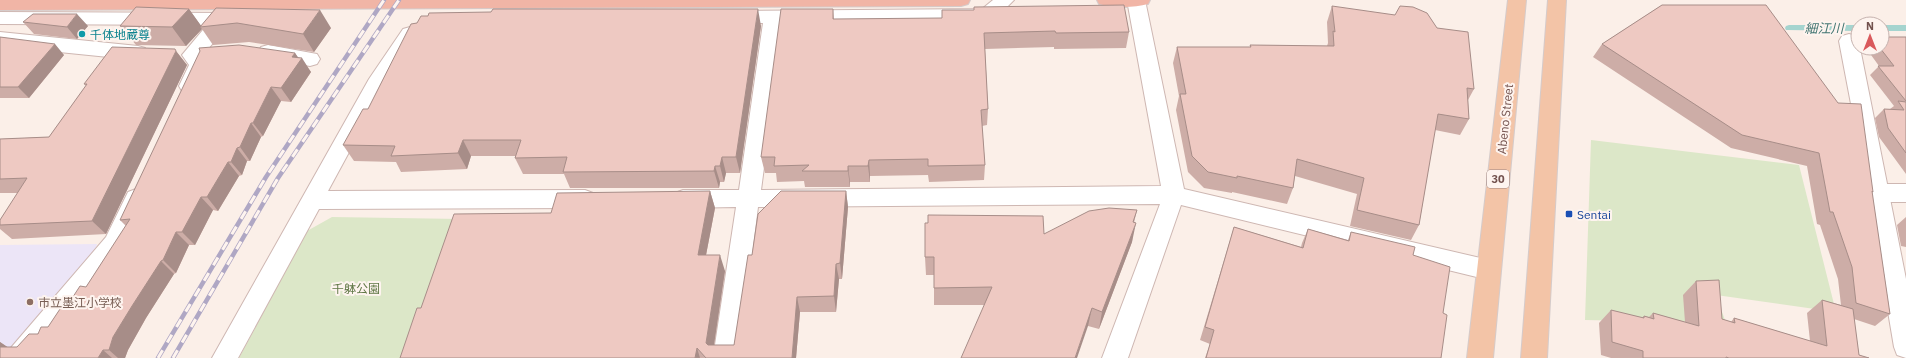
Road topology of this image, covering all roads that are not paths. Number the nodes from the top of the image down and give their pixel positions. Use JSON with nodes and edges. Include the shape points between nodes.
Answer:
{"nodes":[{"id":1,"x":961,"y":0,"type":"edge"},
{"id":2,"x":1005,"y":0,"type":"edge"},
{"id":3,"x":1106,"y":0,"type":"edge"},
{"id":4,"x":1136,"y":0,"type":"edge"},
{"id":5,"x":1141,"y":0,"type":"edge"},
{"id":6,"x":1517,"y":0,"type":"edge"},
{"id":7,"x":1557,"y":0,"type":"edge"},
{"id":8,"x":0,"y":4,"type":"edge"},
{"id":9,"x":774,"y":16,"type":"junction"},
{"id":10,"x":0,"y":18,"type":"edge"},
{"id":11,"x":223,"y":18,"type":"junction"},
{"id":12,"x":326,"y":19,"type":"dead end"},
{"id":13,"x":0,"y":40,"type":"edge"},
{"id":14,"x":1849,"y":42,"type":"dead end"},
{"id":15,"x":249,"y":50,"type":"edge"},
{"id":16,"x":221,"y":52,"type":"edge"},
{"id":17,"x":192,"y":55,"type":"junction"},
{"id":18,"x":310,"y":59,"type":"dead end"},
{"id":19,"x":179,"y":107,"type":"edge"},
{"id":20,"x":146,"y":179,"type":"edge"},
{"id":21,"x":1879,"y":193,"type":"junction"},
{"id":22,"x":1906,"y":193,"type":"edge"},
{"id":23,"x":1174,"y":195,"type":"junction"},
{"id":24,"x":748,"y":198,"type":"junction"},
{"id":25,"x":605,"y":199,"type":"edge"},
{"id":26,"x":660,"y":199,"type":"edge"},
{"id":27,"x":312,"y":200,"type":"junction"},
{"id":28,"x":1489,"y":270,"type":"junction"},
{"id":29,"x":1906,"y":347,"type":"edge"},
{"id":30,"x":18,"y":358,"type":"edge"},
{"id":31,"x":225,"y":358,"type":"edge"},
{"id":32,"x":726,"y":358,"type":"edge"},
{"id":33,"x":1114,"y":358,"type":"edge"},
{"id":34,"x":1480,"y":358,"type":"edge"},
{"id":35,"x":1534,"y":358,"type":"edge"}],
"edges":[{"from":1,"to":8,"type":"highway"},
{"from":2,"to":9,"type":"street","via":[[987,15]]},
{"from":3,"to":4,"type":"highway"},
{"from":4,"to":5,"type":"highway"},
{"from":4,"to":23,"type":"street"},
{"from":6,"to":28,"type":"main road","name":"Abeno Street","number":"30"},
{"from":7,"to":35,"type":"main road"},
{"from":9,"to":24,"type":"street"},
{"from":9,"to":27,"type":"street","via":[[426,18],[411,32],[380,79]]},
{"from":10,"to":11,"type":"street"},
{"from":11,"to":12,"type":"street"},
{"from":11,"to":17,"type":"street"},
{"from":13,"to":17,"type":"street","via":[[126,53]]},
{"from":14,"to":21,"type":"street"},
{"from":15,"to":18,"type":"street"},
{"from":16,"to":17,"type":"street"},
{"from":17,"to":19,"type":"street","via":[[199,64]]},
{"from":20,"to":30,"type":"street","via":[[116,243]]},
{"from":21,"to":22,"type":"street"},
{"from":21,"to":29,"type":"street"},
{"from":23,"to":24,"type":"street"},
{"from":23,"to":28,"type":"street"},
{"from":23,"to":33,"type":"street"},
{"from":24,"to":26,"type":"street"},
{"from":24,"to":32,"type":"street"},
{"from":25,"to":27,"type":"street"},
{"from":27,"to":31,"type":"street"},
{"from":28,"to":34,"type":"main road","name":"Abeno Street","number":"30"}]}
